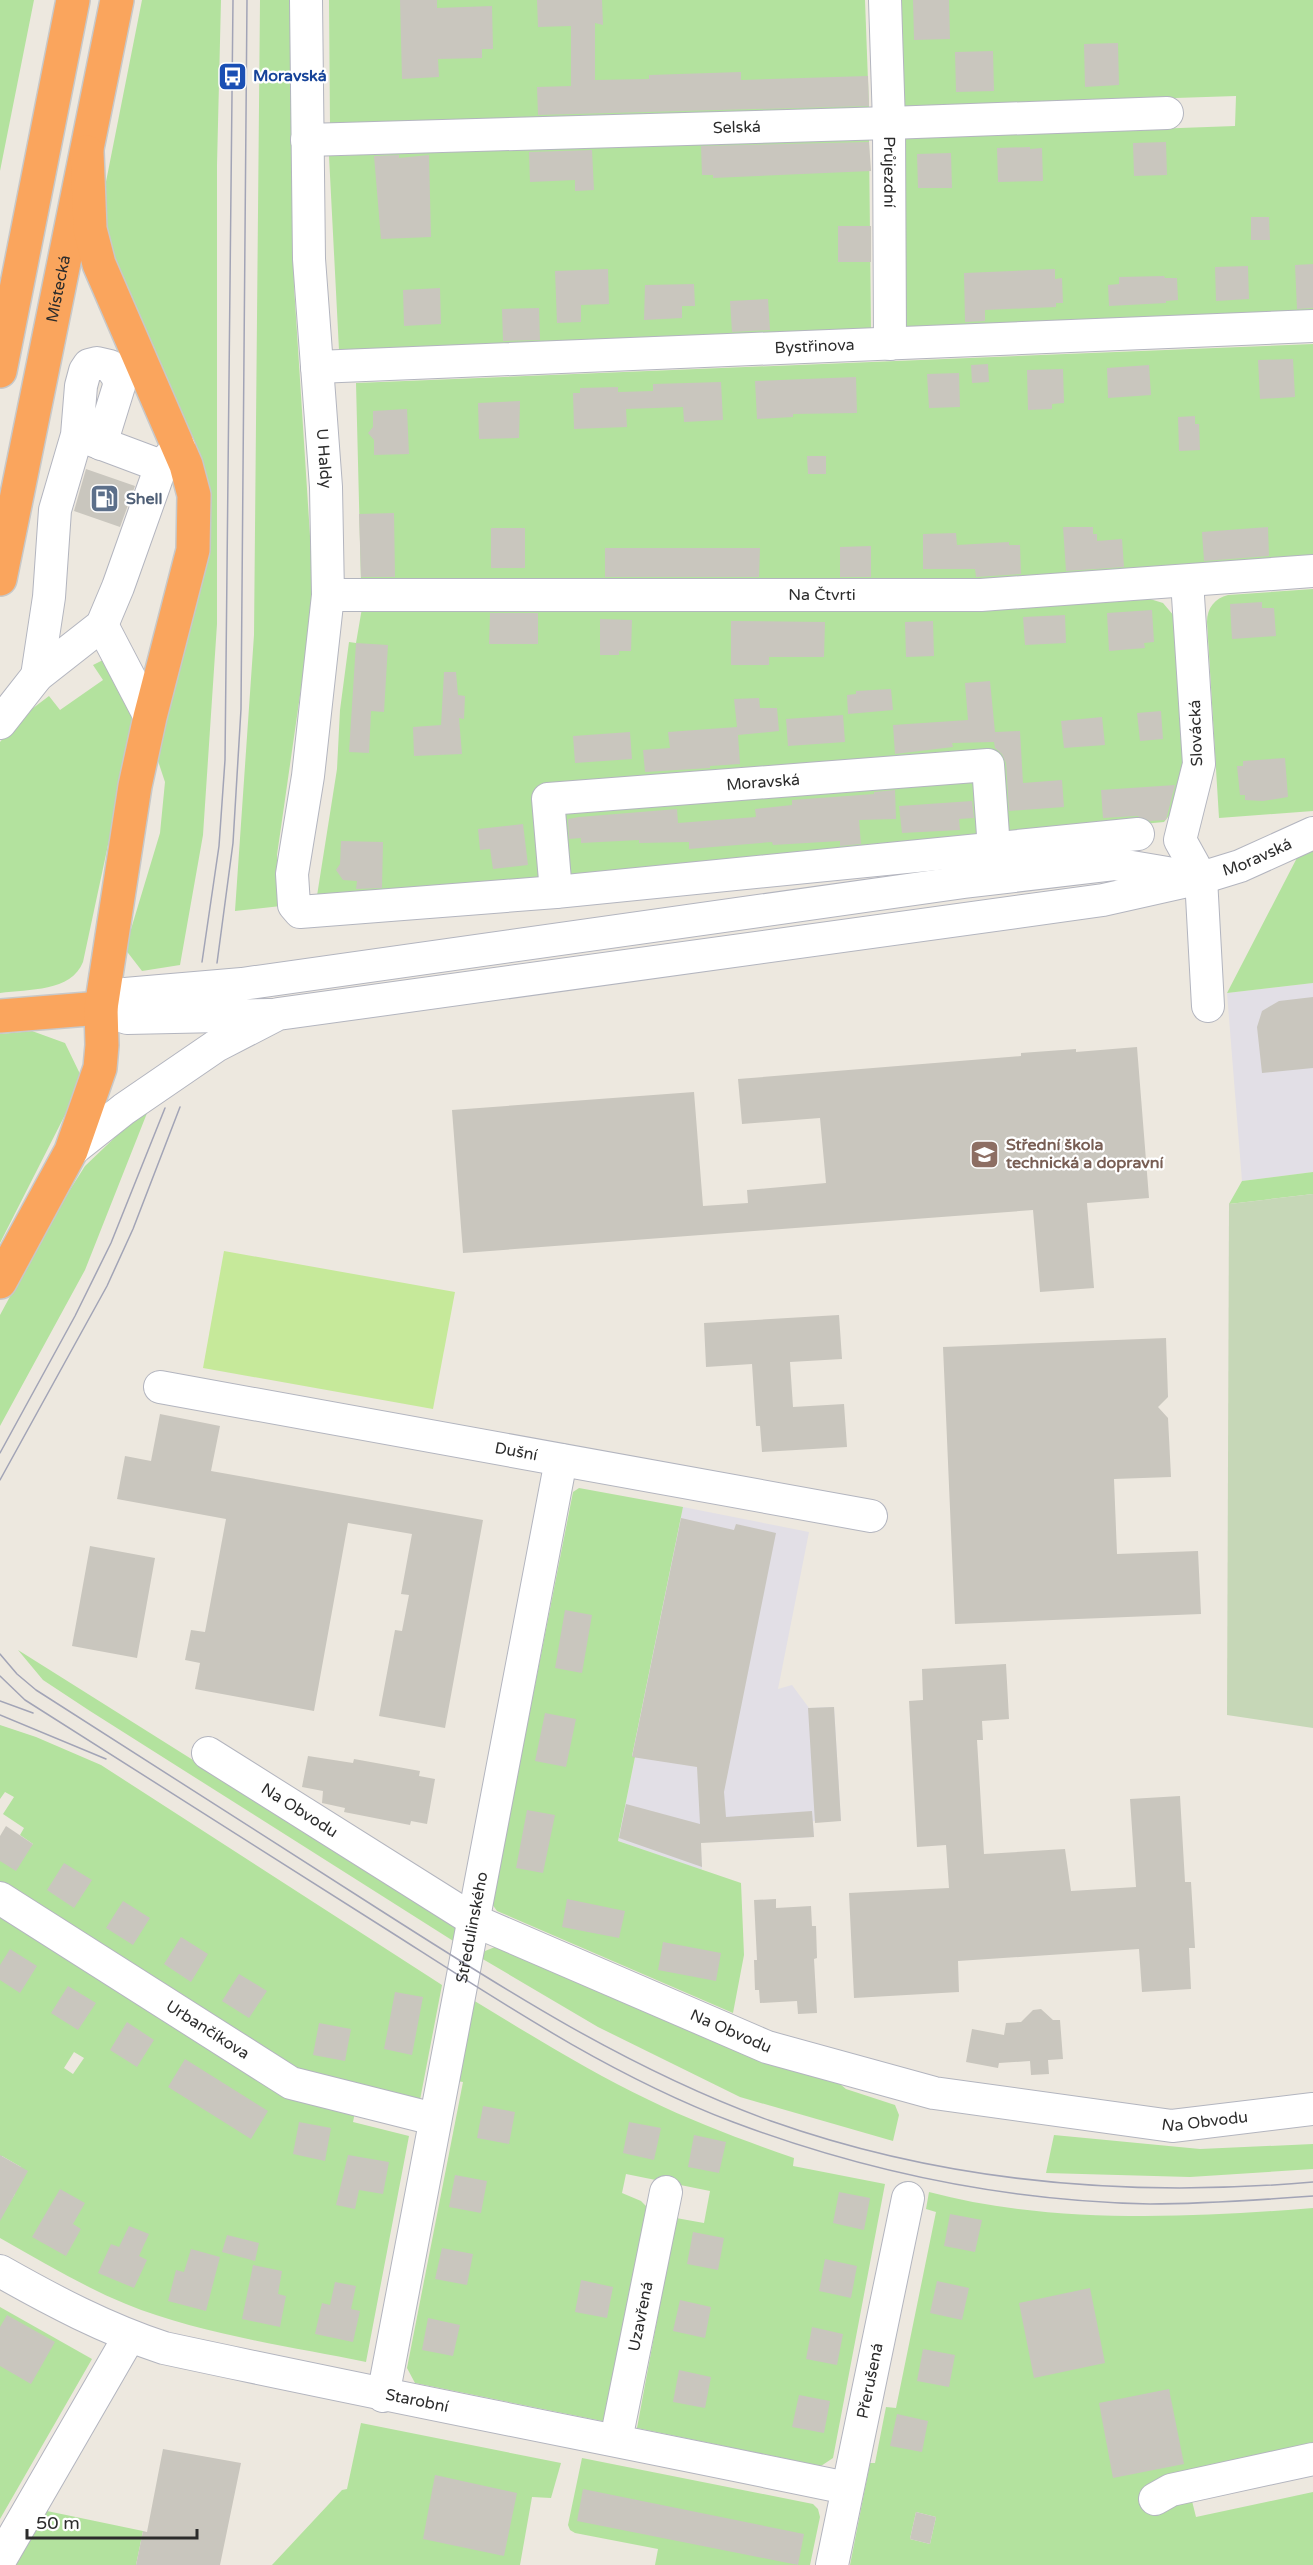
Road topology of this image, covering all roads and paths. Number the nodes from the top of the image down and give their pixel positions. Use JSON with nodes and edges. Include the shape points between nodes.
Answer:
{"nodes":[{"id":1,"x":73,"y":0,"type":"edge"},
{"id":2,"x":117,"y":0,"type":"edge"},
{"id":3,"x":306,"y":0,"type":"edge"},
{"id":4,"x":885,"y":0,"type":"edge"},
{"id":5,"x":1167,"y":113,"type":"dead end"},
{"id":6,"x":889,"y":123,"type":"junction"},
{"id":7,"x":307,"y":140,"type":"junction"},
{"id":8,"x":87,"y":152,"type":"junction"},
{"id":9,"x":1313,"y":326,"type":"edge"},
{"id":10,"x":890,"y":344,"type":"junction"},
{"id":11,"x":317,"y":366,"type":"junction"},
{"id":12,"x":0,"y":371,"type":"edge"},
{"id":13,"x":170,"y":456,"type":"junction"},
{"id":14,"x":1313,"y":571,"type":"edge"},
{"id":15,"x":0,"y":579,"type":"edge"},
{"id":16,"x":1187,"y":581,"type":"junction"},
{"id":17,"x":328,"y":595,"type":"junction"},
{"id":18,"x":102,"y":626,"type":"junction"},
{"id":19,"x":37,"y":676,"type":"junction"},
{"id":20,"x":150,"y":717,"type":"junction"},
{"id":21,"x":0,"y":723,"type":"edge"},
{"id":22,"x":1313,"y":833,"type":"edge"},
{"id":23,"x":1138,"y":834,"type":"dead end"},
{"id":24,"x":994,"y":849,"type":"junction"},
{"id":25,"x":1201,"y":878,"type":"junction"},
{"id":26,"x":556,"y":892,"type":"junction"},
{"id":27,"x":1208,"y":1006,"type":"dead end"},
{"id":28,"x":101,"y":1008,"type":"junction"},
{"id":29,"x":278,"y":1014,"type":"junction"},
{"id":30,"x":12,"y":1015,"type":"edge"},
{"id":31,"x":71,"y":1151,"type":"junction"},
{"id":32,"x":0,"y":1282,"type":"edge"},
{"id":33,"x":160,"y":1387,"type":"dead end"},
{"id":34,"x":561,"y":1460,"type":"junction"},
{"id":35,"x":871,"y":1516,"type":"dead end"},
{"id":36,"x":208,"y":1754,"type":"dead end"},
{"id":37,"x":0,"y":1898,"type":"edge"},
{"id":38,"x":475,"y":1921,"type":"junction"},
{"id":39,"x":1313,"y":2109,"type":"edge"},
{"id":40,"x":434,"y":2119,"type":"junction"},
{"id":41,"x":666,"y":2192,"type":"dead end"},
{"id":42,"x":908,"y":2198,"type":"dead end"},
{"id":43,"x":0,"y":2271,"type":"edge"},
{"id":44,"x":129,"y":2337,"type":"junction"},
{"id":45,"x":383,"y":2396,"type":"junction"},
{"id":46,"x":616,"y":2440,"type":"junction"},
{"id":47,"x":1313,"y":2459,"type":"edge"},
{"id":48,"x":847,"y":2488,"type":"junction"},
{"id":49,"x":1155,"y":2499,"type":"dead end"},
{"id":50,"x":0,"y":2560,"type":"edge"},
{"id":51,"x":832,"y":2565,"type":"edge"}],
"edges":[{"from":1,"to":12,"type":"highway"},
{"from":2,"to":8,"type":"highway","name":"Místecká"},
{"from":3,"to":7,"type":"street","name":"U Haldy"},
{"from":4,"to":6,"type":"street","name":"Průjezdní"},
{"from":5,"to":6,"type":"street","name":"Selská"},
{"from":6,"to":7,"type":"street","name":"Selská"},
{"from":6,"to":10,"type":"street","name":"Průjezdní"},
{"from":7,"to":11,"type":"street","name":"U Haldy","via":[[309,259]]},
{"from":8,"to":13,"type":"highway","via":[[90,229],[99,264]]},
{"from":8,"to":15,"type":"highway","name":"Místecká"},
{"from":9,"to":10,"type":"street","name":"Bystřinova"},
{"from":10,"to":11,"type":"street","name":"Bystřinova"},
{"from":11,"to":17,"type":"street","name":"U Haldy","via":[[326,487]]},
{"from":13,"to":18,"type":"street"},
{"from":13,"to":19,"type":"street","via":[[89,440],[55,510],[49,597]]},
{"from":13,"to":20,"type":"highway","via":[[194,495],[193,550]]},
{"from":14,"to":16,"type":"street","name":"Na Čtvrti"},
{"from":16,"to":17,"type":"street","name":"Na Čtvrti","via":[[981,595]]},
{"from":16,"to":25,"type":"street","name":"Slovácká","via":[[1200,764],[1180,840]]},
{"from":17,"to":26,"type":"street","name":"U Haldy","via":[[312,743],[292,874],[294,906],[300,912]]},
{"from":18,"to":19,"type":"street"},
{"from":18,"to":20,"type":"street"},
{"from":19,"to":21,"type":"street"},
{"from":20,"to":28,"type":"highway","via":[[135,786]]},
{"from":22,"to":25,"type":"street","name":"Moravská","via":[[1240,866]]},
{"from":23,"to":24,"type":"street"},
{"from":24,"to":26,"type":"street"},
{"from":24,"to":26,"type":"street","name":"Moravská","via":[[988,765],[548,799]]},
{"from":25,"to":27,"type":"street"},
{"from":25,"to":28,"type":"street","via":[[1114,864],[242,984],[125,994]]},
{"from":25,"to":29,"type":"street","name":"Moravská","via":[[1092,902]]},
{"from":28,"to":29,"type":"street","via":[[127,1018]]},
{"from":28,"to":30,"type":"highway"},
{"from":28,"to":31,"type":"highway","via":[[100,1068]]},
{"from":29,"to":31,"type":"street","via":[[216,1046]]},
{"from":31,"to":32,"type":"highway"},
{"from":33,"to":34,"type":"street","name":"Dušní"},
{"from":34,"to":35,"type":"street","name":"Dušní"},
{"from":34,"to":38,"type":"street","name":"Středulinského"},
{"from":36,"to":38,"type":"street","name":"Na Obvodu"},
{"from":37,"to":40,"type":"street","name":"Urbančíkova","via":[[291,2083]]},
{"from":38,"to":39,"type":"street","name":"Na Obvodu","via":[[767,2047],[934,2093],[1172,2126]]},
{"from":38,"to":40,"type":"street","name":"Středulinského"},
{"from":40,"to":45,"type":"street","name":"Středulinského"},
{"from":41,"to":46,"type":"street","name":"Uzavřená"},
{"from":42,"to":48,"type":"street","name":"Přerušená"},
{"from":43,"to":44,"type":"street","name":"Starobní","via":[[61,2306]]},
{"from":44,"to":45,"type":"street","name":"Starobní"},
{"from":44,"to":50,"type":"street"},
{"from":45,"to":46,"type":"street","name":"Starobní"},
{"from":46,"to":48,"type":"street","name":"Starobní"},
{"from":47,"to":49,"type":"street","via":[[1171,2490]]},
{"from":48,"to":51,"type":"street","name":"Přerušená"}]}
